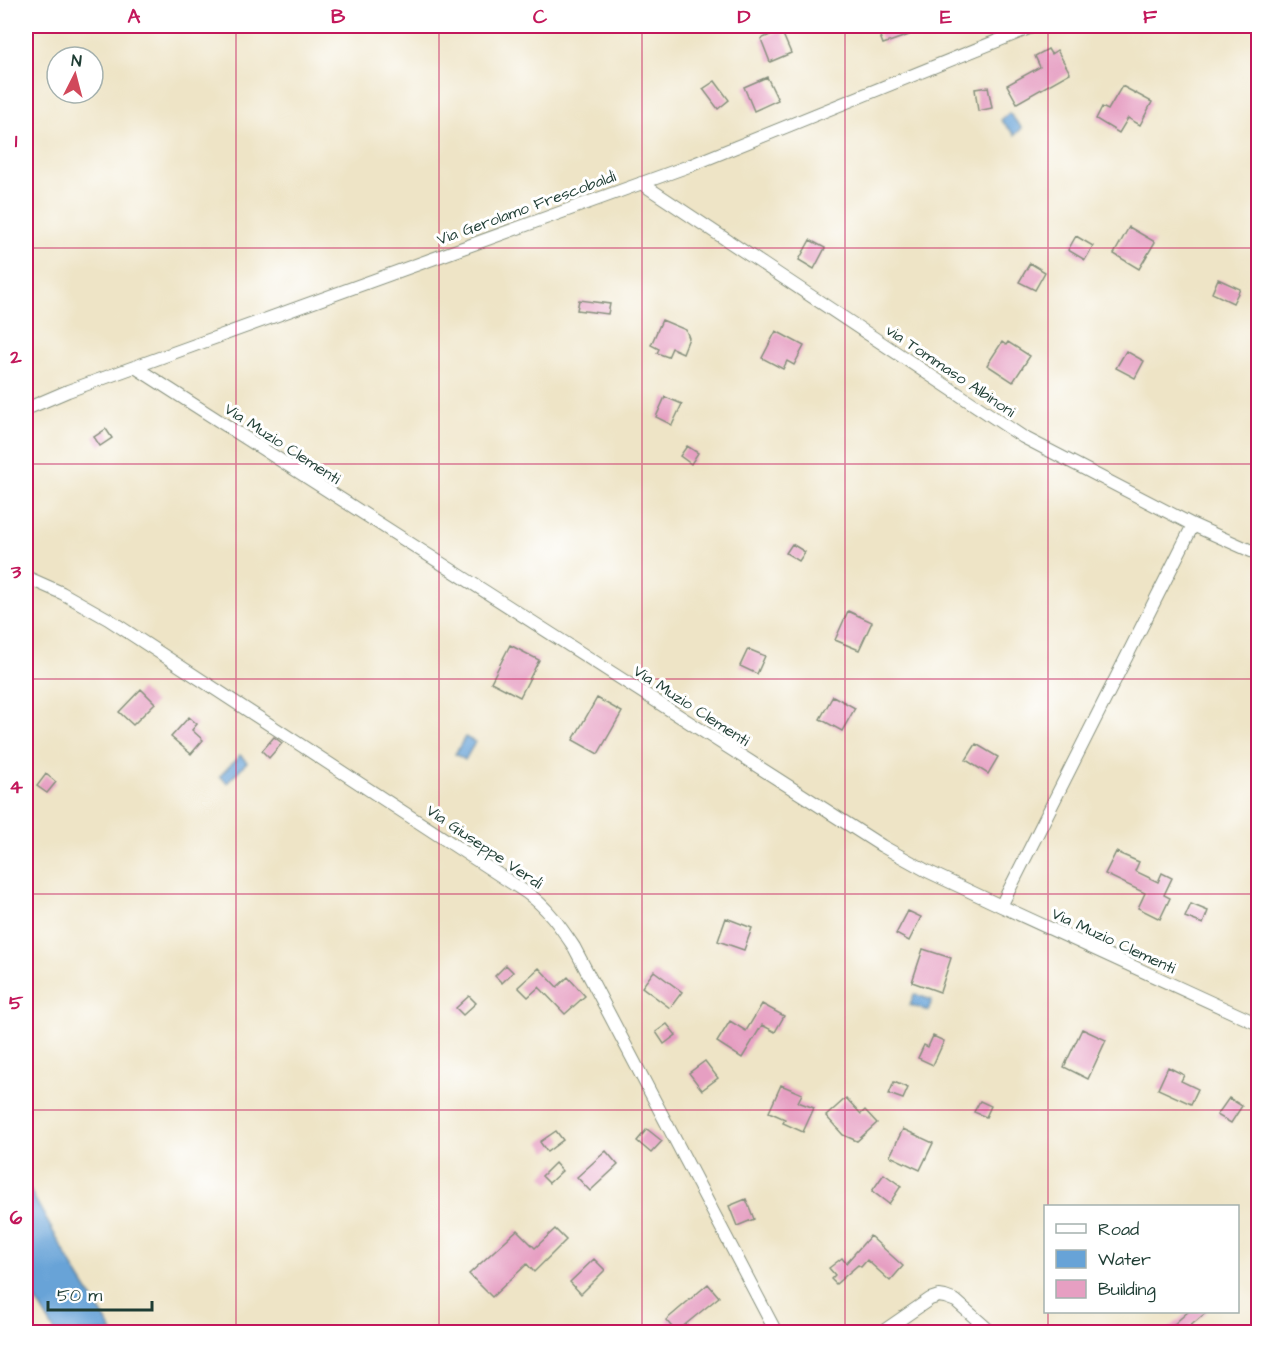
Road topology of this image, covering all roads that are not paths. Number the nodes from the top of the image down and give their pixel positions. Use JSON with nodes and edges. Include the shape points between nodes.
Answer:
{"nodes":[{"id":1,"x":1034,"y":26,"type":"edge"},
{"id":2,"x":641,"y":183,"type":"junction"},
{"id":3,"x":135,"y":367,"type":"junction"},
{"id":4,"x":26,"y":409,"type":"edge"},
{"id":5,"x":1193,"y":525,"type":"junction"},
{"id":6,"x":1258,"y":554,"type":"edge"},
{"id":7,"x":26,"y":578,"type":"edge"},
{"id":8,"x":1001,"y":906,"type":"junction"},
{"id":9,"x":1258,"y":1024,"type":"edge"},
{"id":10,"x":776,"y":1332,"type":"edge"},
{"id":11,"x":882,"y":1332,"type":"edge"},
{"id":12,"x":991,"y":1332,"type":"edge"}],
"edges":[{"from":1,"to":2,"type":"street","name":"Via Gerolamo Frescobaldi"},
{"from":2,"to":3,"type":"street","name":"Via Gerolamo Frescobaldi"},
{"from":2,"to":5,"type":"street","name":"via Tommaso Albinoni","via":[[1023,437]]},
{"from":3,"to":4,"type":"street","name":"Via Gerolamo Frescobaldi"},
{"from":3,"to":8,"type":"street","name":"Via Muzio Clementi","via":[[874,841]]},
{"from":5,"to":6,"type":"street","name":"via Tommaso Albinoni"},
{"from":5,"to":8,"type":"street"},
{"from":7,"to":10,"type":"street","name":"Via Giuseppe Verdi","via":[[115,623],[544,906],[573,947]]},
{"from":8,"to":9,"type":"street","name":"Via Muzio Clementi"},
{"from":11,"to":12,"type":"street","via":[[939,1296],[962,1305]]}]}
